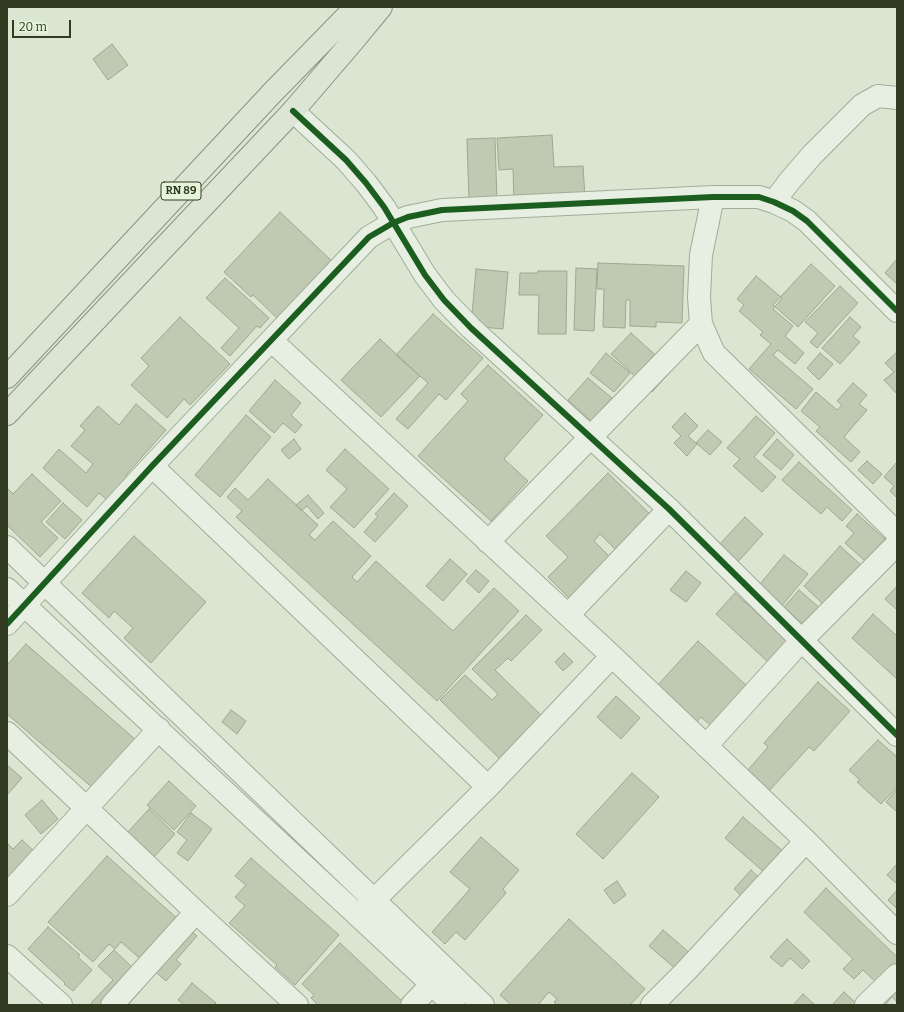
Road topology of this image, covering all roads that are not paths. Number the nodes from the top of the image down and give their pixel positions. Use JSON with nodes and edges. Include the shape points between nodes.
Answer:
{"nodes":[{"id":1,"x":356,"y":7,"type":"edge"},
{"id":2,"x":381,"y":7,"type":"edge"},
{"id":3,"x":897,"y":98,"type":"edge"},
{"id":4,"x":293,"y":111,"type":"junction"},
{"id":5,"x":713,"y":197,"type":"junction"},
{"id":6,"x":774,"y":202,"type":"junction"},
{"id":7,"x":393,"y":223,"type":"junction"},
{"id":8,"x":897,"y":311,"type":"edge"},
{"id":9,"x":701,"y":324,"type":"junction"},
{"id":10,"x":272,"y":341,"type":"junction"},
{"id":11,"x":7,"y":377,"type":"edge"},
{"id":12,"x":7,"y":414,"type":"edge"},
{"id":13,"x":590,"y":437,"type":"junction"},
{"id":14,"x":152,"y":466,"type":"junction"},
{"id":15,"x":669,"y":509,"type":"junction"},
{"id":16,"x":897,"y":533,"type":"edge"},
{"id":17,"x":488,"y":542,"type":"junction"},
{"id":18,"x":897,"y":544,"type":"edge"},
{"id":19,"x":7,"y":548,"type":"edge"},
{"id":20,"x":44,"y":584,"type":"junction"},
{"id":21,"x":7,"y":590,"type":"edge"},
{"id":22,"x":24,"y":605,"type":"junction"},
{"id":23,"x":568,"y":616,"type":"junction"},
{"id":24,"x":7,"y":624,"type":"edge"},
{"id":25,"x":802,"y":640,"type":"junction"},
{"id":26,"x":612,"y":656,"type":"junction"},
{"id":27,"x":159,"y":729,"type":"junction"},
{"id":28,"x":7,"y":733,"type":"edge"},
{"id":29,"x":897,"y":735,"type":"edge"},
{"id":30,"x":706,"y":746,"type":"junction"},
{"id":31,"x":488,"y":786,"type":"junction"},
{"id":32,"x":87,"y":808,"type":"junction"},
{"id":33,"x":806,"y":841,"type":"junction"},
{"id":34,"x":7,"y":895,"type":"edge"},
{"id":35,"x":374,"y":900,"type":"junction"},
{"id":36,"x":196,"y":912,"type":"junction"},
{"id":37,"x":358,"y":916,"type":"junction"},
{"id":38,"x":897,"y":933,"type":"edge"},
{"id":39,"x":7,"y":956,"type":"edge"},
{"id":40,"x":897,"y":975,"type":"edge"},
{"id":41,"x":432,"y":984,"type":"junction"},
{"id":42,"x":60,"y":1005,"type":"edge"},
{"id":43,"x":112,"y":1005,"type":"edge"},
{"id":44,"x":297,"y":1005,"type":"edge"},
{"id":45,"x":412,"y":1005,"type":"edge"},
{"id":46,"x":454,"y":1005,"type":"edge"},
{"id":47,"x":483,"y":1005,"type":"edge"},
{"id":48,"x":652,"y":1005,"type":"edge"},
{"id":49,"x":866,"y":1005,"type":"edge"}],
"edges":[{"from":1,"to":11,"type":"main road","number":"RN 89"},
{"from":2,"to":4,"type":"main road"},
{"from":3,"to":6,"type":"street","via":[[878,96],[862,105],[812,154]]},
{"from":4,"to":7,"type":"street","via":[[346,160],[384,207]]},
{"from":4,"to":12,"type":"main road"},
{"from":5,"to":6,"type":"street","via":[[759,197]]},
{"from":5,"to":7,"type":"street","via":[[442,210]]},
{"from":5,"to":9,"type":"street","via":[[701,255]]},
{"from":6,"to":8,"type":"street","via":[[807,221]]},
{"from":7,"to":10,"type":"street","via":[[369,236]]},
{"from":7,"to":13,"type":"street","via":[[425,275],[444,300]]},
{"from":9,"to":13,"type":"street"},
{"from":9,"to":16,"type":"street","via":[[714,353]]},
{"from":10,"to":14,"type":"street"},
{"from":10,"to":17,"type":"street"},
{"from":13,"to":15,"type":"street"},
{"from":13,"to":17,"type":"street"},
{"from":14,"to":20,"type":"street"},
{"from":14,"to":31,"type":"street"},
{"from":15,"to":23,"type":"street"},
{"from":15,"to":25,"type":"street"},
{"from":17,"to":23,"type":"street"},
{"from":18,"to":25,"type":"street"},
{"from":19,"to":20,"type":"street"},
{"from":20,"to":22,"type":"street"},
{"from":20,"to":35,"type":"street"},
{"from":21,"to":22,"type":"street"},
{"from":22,"to":24,"type":"street"},
{"from":22,"to":27,"type":"street"},
{"from":23,"to":26,"type":"street"},
{"from":25,"to":29,"type":"street"},
{"from":25,"to":30,"type":"street"},
{"from":26,"to":30,"type":"street"},
{"from":26,"to":31,"type":"street"},
{"from":27,"to":32,"type":"street"},
{"from":27,"to":37,"type":"street"},
{"from":28,"to":32,"type":"street"},
{"from":30,"to":33,"type":"street"},
{"from":31,"to":35,"type":"street"},
{"from":32,"to":34,"type":"street"},
{"from":32,"to":36,"type":"street"},
{"from":33,"to":38,"type":"street"},
{"from":33,"to":48,"type":"street"},
{"from":35,"to":37,"type":"street"},
{"from":35,"to":47,"type":"street"},
{"from":36,"to":43,"type":"street"},
{"from":36,"to":44,"type":"street"},
{"from":37,"to":41,"type":"street"},
{"from":39,"to":42,"type":"street"},
{"from":40,"to":49,"type":"street"},
{"from":41,"to":45,"type":"street"},
{"from":41,"to":46,"type":"street"}]}
